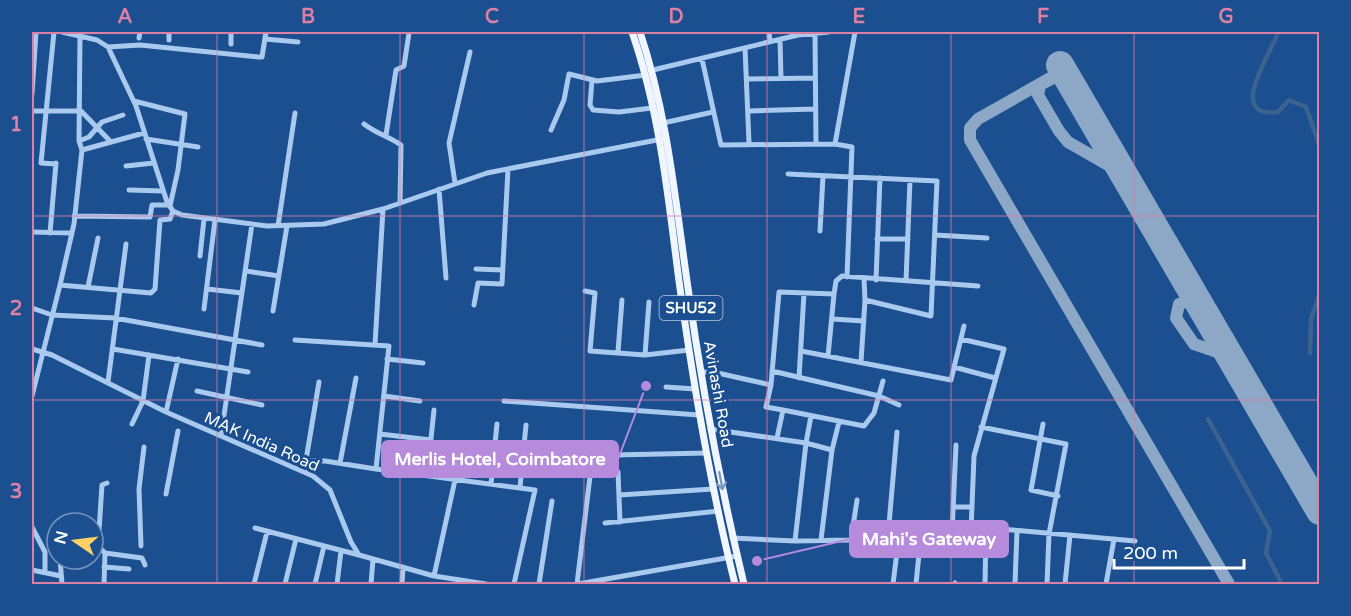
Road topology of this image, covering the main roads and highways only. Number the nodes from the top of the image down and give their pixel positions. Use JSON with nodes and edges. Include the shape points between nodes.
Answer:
{"nodes":[{"id":1,"x":632,"y":32,"type":"edge"},
{"id":2,"x":640,"y":32,"type":"edge"},
{"id":3,"x":649,"y":72,"type":"junction"},
{"id":4,"x":663,"y":139,"type":"junction"},
{"id":5,"x":735,"y":585,"type":"edge"},
{"id":6,"x":744,"y":585,"type":"edge"}],
"edges":[{"from":1,"to":3,"type":"main road","name":"Avinashi Road","number":"SHU52"},
{"from":2,"to":3,"type":"main road","name":"Avinashi Road","number":"SHU52"},
{"from":3,"to":4,"type":"main road","name":"Avinashi Road","number":"SHU52","via":[[663,123]]},
{"from":3,"to":4,"type":"main road","name":"Avinashi Road","number":"SHU52","via":[[652,108]]},
{"from":4,"to":5,"type":"main road","name":"Avinashi Road","number":"SHU52","via":[[699,415]]},
{"from":4,"to":6,"type":"main road","name":"Avinashi Road","number":"SHU52","one_way":true,"via":[[710,429]]}]}
